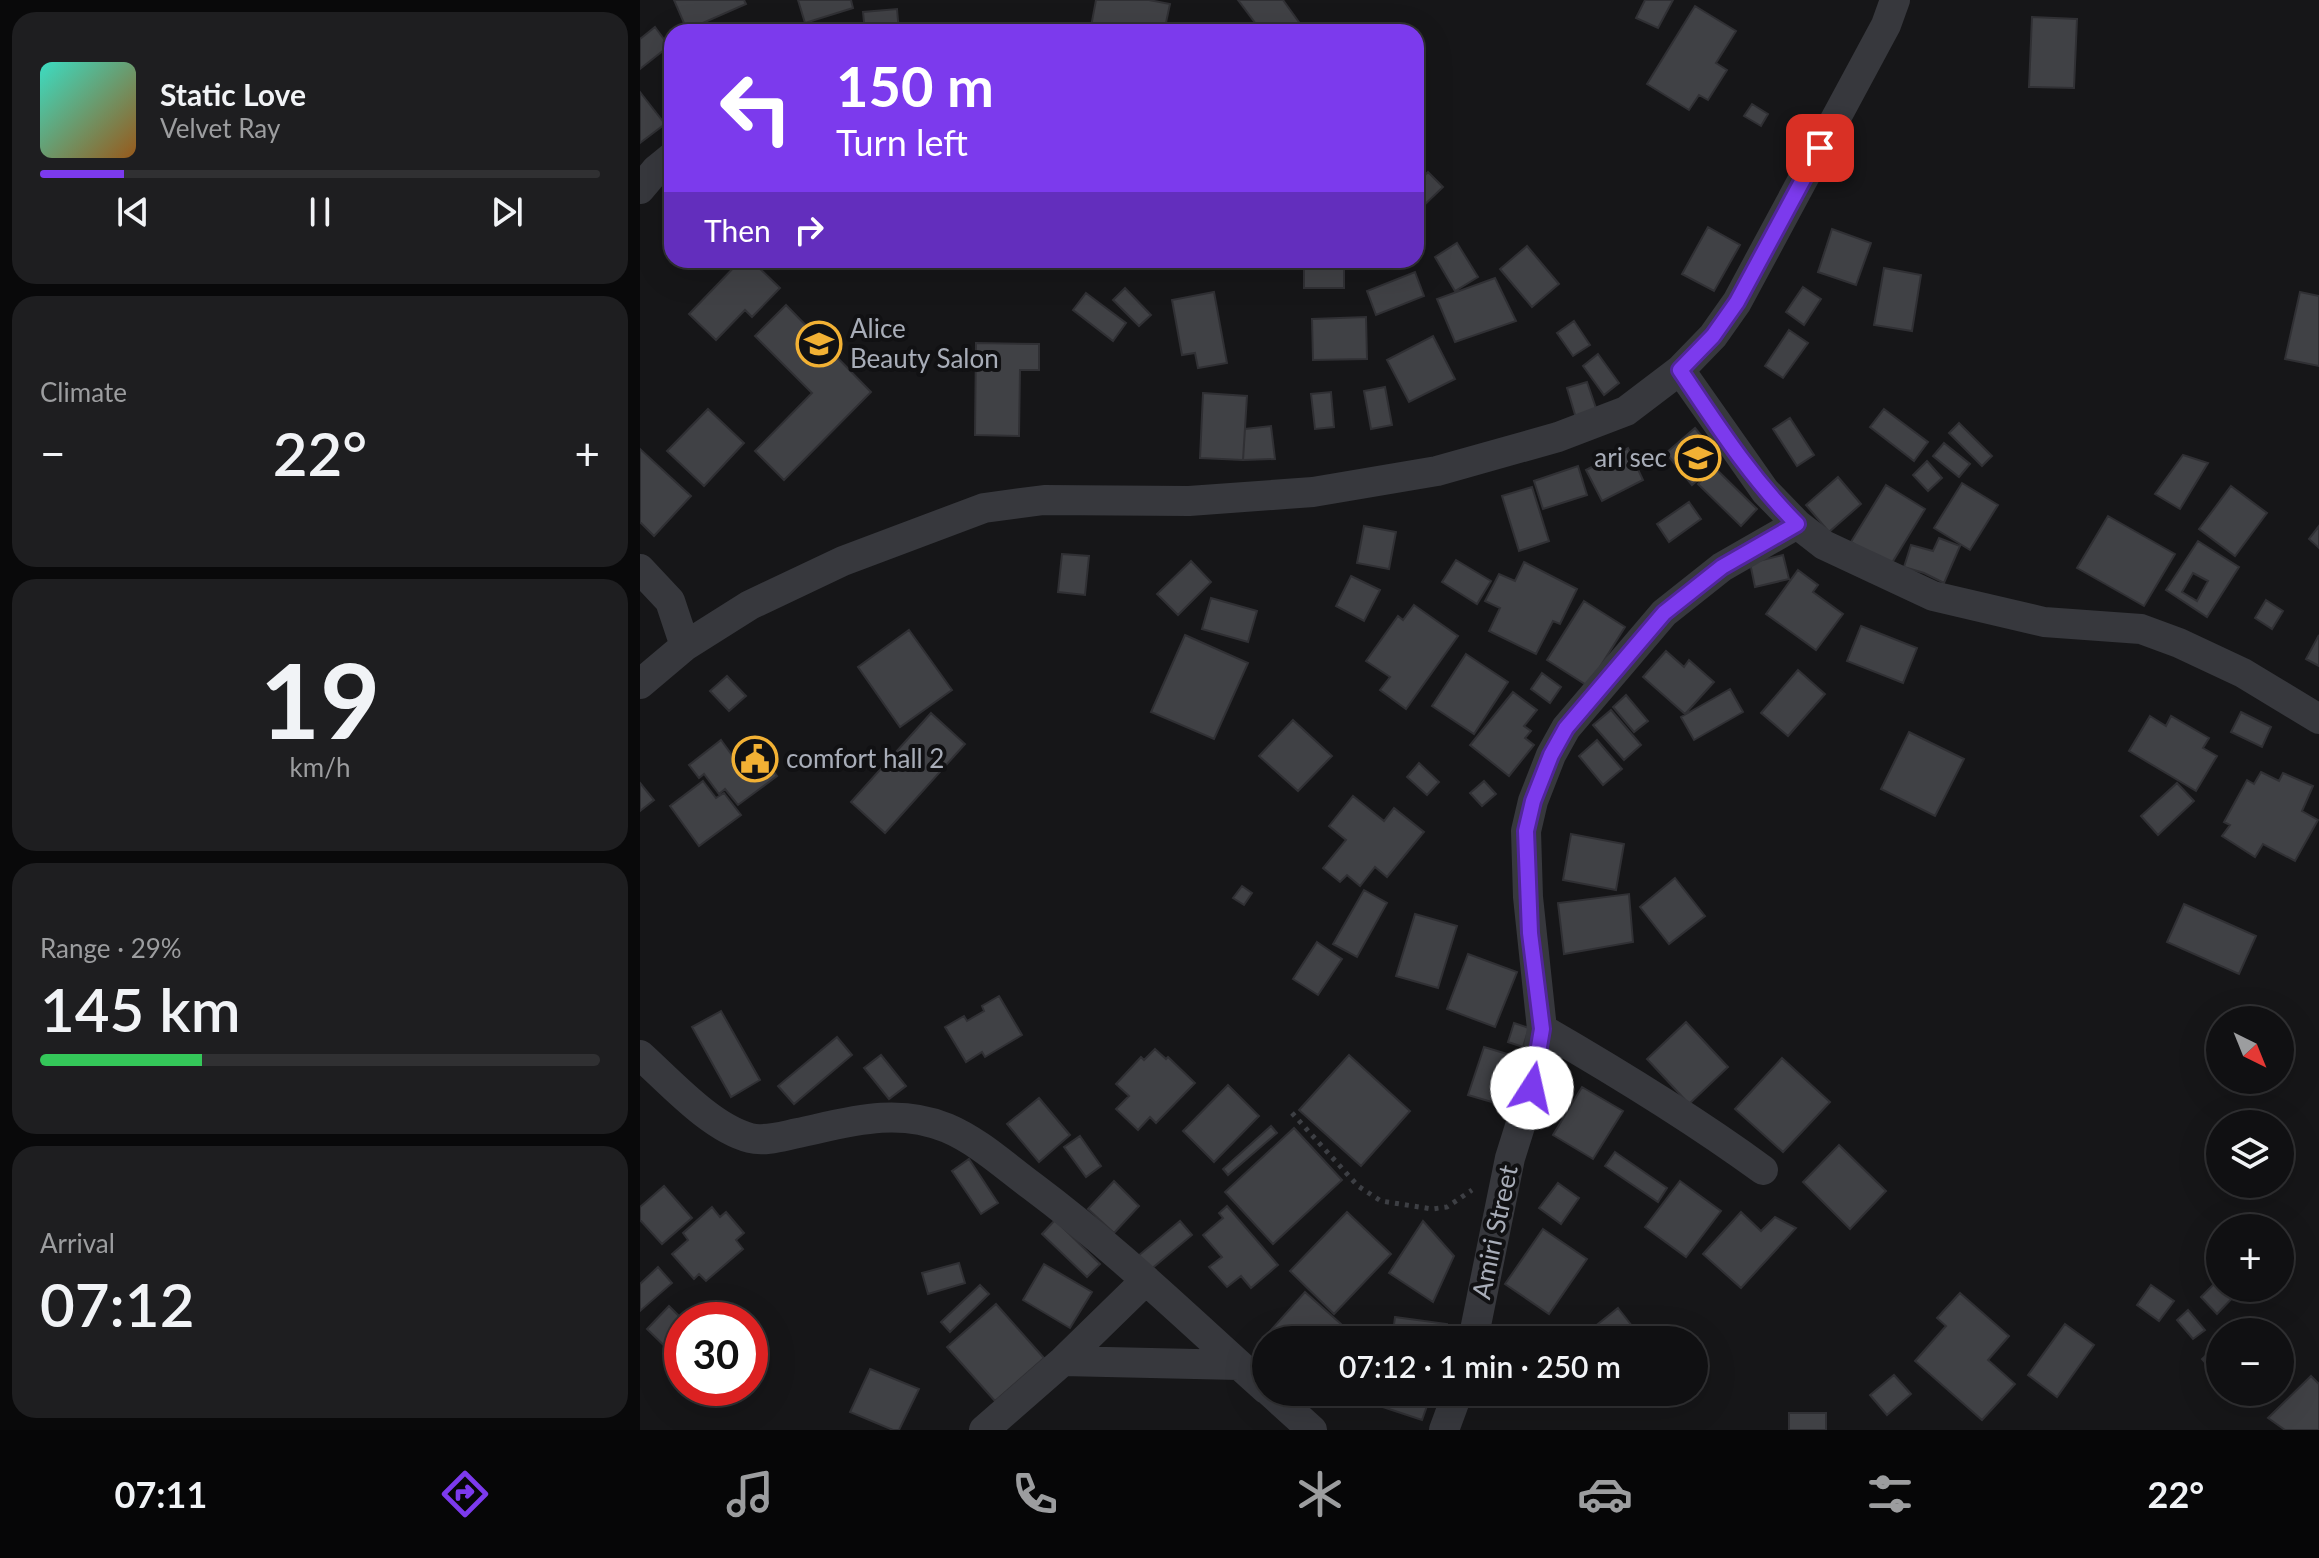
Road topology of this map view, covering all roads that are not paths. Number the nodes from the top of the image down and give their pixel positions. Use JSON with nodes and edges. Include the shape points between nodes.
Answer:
{"nodes":[{"id":1,"x":1895,"y":0,"type":"edge"},
{"id":2,"x":664,"y":164,"type":"edge"},
{"id":3,"x":640,"y":189,"type":"edge"},
{"id":4,"x":1680,"y":370,"type":"junction"},
{"id":5,"x":1797,"y":524,"type":"junction"},
{"id":6,"x":640,"y":569,"type":"edge"},
{"id":7,"x":685,"y":646,"type":"junction"},
{"id":8,"x":640,"y":684,"type":"edge"},
{"id":9,"x":2319,"y":719,"type":"edge"},
{"id":10,"x":1542,"y":1029,"type":"junction"},
{"id":11,"x":640,"y":1055,"type":"edge"},
{"id":12,"x":1763,"y":1170,"type":"dead end"},
{"id":13,"x":1146,"y":1280,"type":"junction"},
{"id":14,"x":1476,"y":1326,"type":"edge"},
{"id":15,"x":1063,"y":1361,"type":"junction"},
{"id":16,"x":1239,"y":1365,"type":"junction"},
{"id":17,"x":1252,"y":1376,"type":"edge"},
{"id":18,"x":1286,"y":1406,"type":"edge"},
{"id":19,"x":1453,"y":1406,"type":"edge"},
{"id":20,"x":984,"y":1430,"type":"edge"},
{"id":21,"x":1312,"y":1430,"type":"edge"},
{"id":22,"x":1444,"y":1430,"type":"edge"}],
"edges":[{"from":1,"to":4,"type":"street","via":[[1737,302]]},
{"from":2,"to":3,"type":"street"},
{"from":4,"to":5,"type":"street","via":[[1757,481]]},
{"from":4,"to":7,"type":"street","via":[[1626,411],[1558,437],[1437,471],[1313,492],[1189,501],[1044,500],[984,508],[830,567],[750,605]]},
{"from":5,"to":9,"type":"street","via":[[1824,545],[1933,596],[2044,622],[2141,629],[2179,643],[2243,673]]},
{"from":5,"to":10,"type":"street","name":"Amiri Street","via":[[1722,567],[1664,613],[1566,728],[1551,755],[1526,831],[1530,933]]},
{"from":6,"to":7,"type":"street","via":[[670,601]]},
{"from":7,"to":8,"type":"street"},
{"from":10,"to":12,"type":"street"},
{"from":10,"to":14,"type":"street","name":"Amiri Street"},
{"from":11,"to":13,"type":"street","via":[[719,1125],[752,1139],[874,1117],[916,1119],[945,1128],[969,1139],[1033,1186]]},
{"from":13,"to":15,"type":"street"},
{"from":13,"to":16,"type":"street"},
{"from":15,"to":16,"type":"street"},
{"from":15,"to":20,"type":"street"},
{"from":16,"to":17,"type":"street"},
{"from":18,"to":21,"type":"street"},
{"from":19,"to":22,"type":"street"}]}
